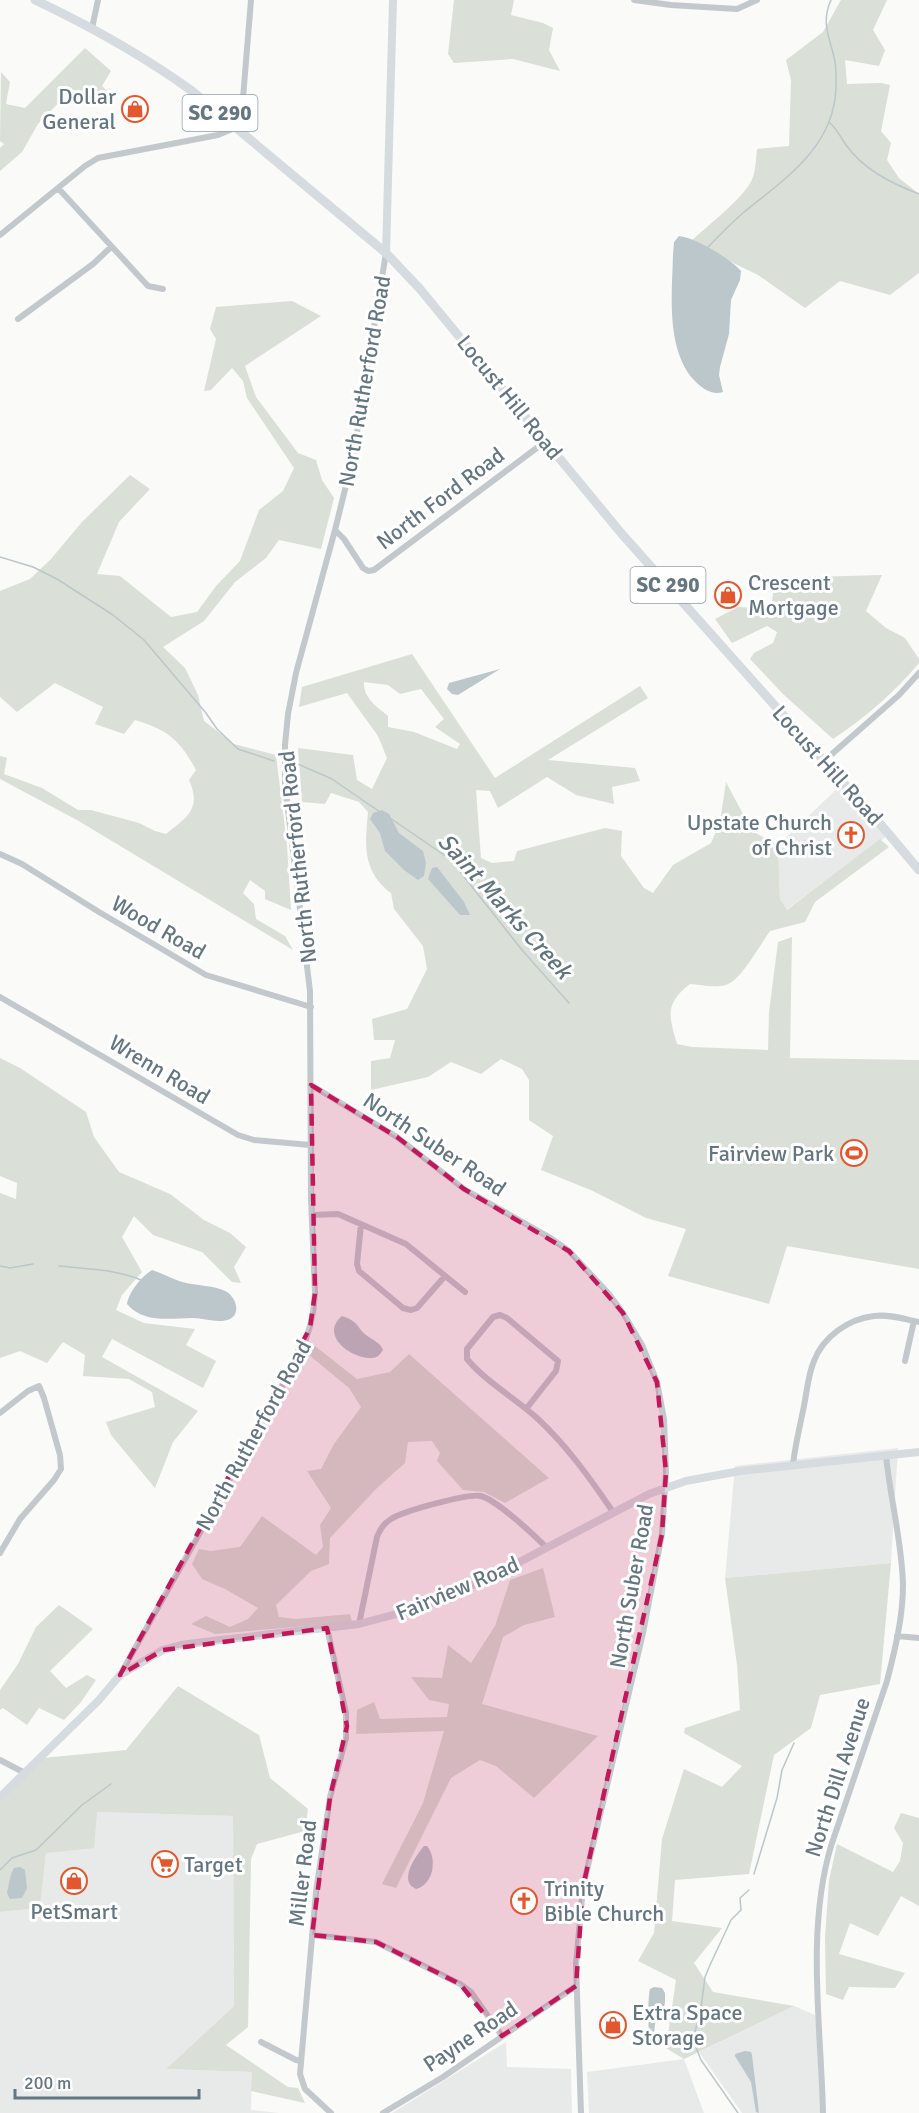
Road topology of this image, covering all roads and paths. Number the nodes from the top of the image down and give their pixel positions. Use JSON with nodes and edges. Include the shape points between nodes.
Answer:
{"nodes":[{"id":1,"x":35,"y":0,"type":"edge"},
{"id":2,"x":98,"y":0,"type":"edge"},
{"id":3,"x":251,"y":0,"type":"edge"},
{"id":4,"x":393,"y":0,"type":"edge"},
{"id":5,"x":634,"y":0,"type":"edge"},
{"id":6,"x":757,"y":0,"type":"edge"},
{"id":7,"x":92,"y":28,"type":"junction"},
{"id":8,"x":237,"y":128,"type":"junction"},
{"id":9,"x":58,"y":188,"type":"junction"},
{"id":10,"x":0,"y":235,"type":"edge"},
{"id":11,"x":111,"y":247,"type":"junction"},
{"id":12,"x":387,"y":253,"type":"junction"},
{"id":13,"x":163,"y":288,"type":"dead end"},
{"id":14,"x":18,"y":320,"type":"dead end"},
{"id":15,"x":546,"y":441,"type":"junction"},
{"id":16,"x":335,"y":530,"type":"junction"},
{"id":17,"x":919,"y":673,"type":"edge"},
{"id":18,"x":824,"y":761,"type":"junction"},
{"id":19,"x":0,"y":854,"type":"edge"},
{"id":20,"x":919,"y":870,"type":"edge"},
{"id":21,"x":0,"y":997,"type":"edge"},
{"id":22,"x":311,"y":1007,"type":"junction"},
{"id":23,"x":311,"y":1085,"type":"junction"},
{"id":24,"x":310,"y":1145,"type":"junction"},
{"id":25,"x":312,"y":1215,"type":"junction"},
{"id":26,"x":361,"y":1224,"type":"junction"},
{"id":27,"x":445,"y":1276,"type":"junction"},
{"id":28,"x":465,"y":1292,"type":"dead end"},
{"id":29,"x":916,"y":1321,"type":"edge"},
{"id":30,"x":905,"y":1361,"type":"dead end"},
{"id":31,"x":526,"y":1408,"type":"junction"},
{"id":32,"x":0,"y":1413,"type":"edge"},
{"id":33,"x":919,"y":1452,"type":"edge"},
{"id":34,"x":886,"y":1455,"type":"junction"},
{"id":35,"x":793,"y":1465,"type":"junction"},
{"id":36,"x":665,"y":1488,"type":"junction"},
{"id":37,"x":613,"y":1512,"type":"junction"},
{"id":38,"x":547,"y":1548,"type":"junction"},
{"id":39,"x":0,"y":1553,"type":"edge"},
{"id":40,"x":358,"y":1624,"type":"junction"},
{"id":41,"x":327,"y":1628,"type":"junction"},
{"id":42,"x":897,"y":1636,"type":"junction"},
{"id":43,"x":919,"y":1638,"type":"edge"},
{"id":44,"x":120,"y":1675,"type":"junction"},
{"id":45,"x":0,"y":1760,"type":"edge"},
{"id":46,"x":25,"y":1773,"type":"junction"},
{"id":47,"x":0,"y":1797,"type":"edge"},
{"id":48,"x":312,"y":1935,"type":"junction"},
{"id":49,"x":576,"y":1986,"type":"junction"},
{"id":50,"x":502,"y":2036,"type":"junction"},
{"id":51,"x":261,"y":2042,"type":"dead end"},
{"id":52,"x":301,"y":2061,"type":"junction"},
{"id":53,"x":331,"y":2113,"type":"edge"},
{"id":54,"x":383,"y":2113,"type":"edge"},
{"id":55,"x":581,"y":2113,"type":"edge"},
{"id":56,"x":823,"y":2113,"type":"edge"}],
"edges":[{"from":1,"to":7,"type":"main road","name":"Locust Hill Road","number":"SC 290"},
{"from":2,"to":7,"type":"street"},
{"from":3,"to":8,"type":"street"},
{"from":4,"to":12,"type":"street","name":"North Rutherford Road"},
{"from":5,"to":6,"type":"street","via":[[737,9]]},
{"from":7,"to":8,"type":"main road","name":"Locust Hill Road","number":"SC 290","via":[[163,70]]},
{"from":8,"to":9,"type":"street","via":[[98,158]]},
{"from":8,"to":12,"type":"main road","name":"Locust Hill Road","number":"SC 290"},
{"from":9,"to":10,"type":"street"},
{"from":9,"to":11,"type":"street"},
{"from":11,"to":13,"type":"street","via":[[148,286]]},
{"from":11,"to":14,"type":"street"},
{"from":12,"to":15,"type":"main road","name":"Locust Hill Road","number":"SC 290"},
{"from":12,"to":16,"type":"street","name":"North Rutherford Road","via":[[352,457]]},
{"from":15,"to":16,"type":"street","name":"North Ford Road","via":[[374,570],[363,568]]},
{"from":15,"to":18,"type":"main road","name":"Locust Hill Road","number":"SC 290","via":[[621,533]]},
{"from":16,"to":22,"type":"street","name":"North Rutherford Road","via":[[296,673],[285,745],[285,785]]},
{"from":17,"to":18,"type":"street"},
{"from":18,"to":20,"type":"main road","name":"Locust Hill Road","number":"SC 290"},
{"from":19,"to":22,"type":"street","name":"Wood Road","via":[[206,975]]},
{"from":21,"to":24,"type":"street","name":"Wrenn Road","via":[[238,1135]]},
{"from":22,"to":23,"type":"street","name":"North Rutherford Road"},
{"from":23,"to":24,"type":"street","name":"North Rutherford Road"},
{"from":23,"to":36,"type":"street","name":"North Suber Road","via":[[397,1137],[464,1189],[559,1244],[609,1294],[636,1333],[657,1382],[664,1419]]},
{"from":24,"to":25,"type":"street","name":"North Rutherford Road"},
{"from":25,"to":26,"type":"street","via":[[338,1214]]},
{"from":25,"to":44,"type":"street","name":"North Rutherford Road","via":[[315,1293],[305,1343]]},
{"from":26,"to":27,"type":"street","via":[[406,1244]]},
{"from":26,"to":27,"type":"street","via":[[359,1271],[403,1308],[417,1308]]},
{"from":27,"to":28,"type":"street"},
{"from":29,"to":30,"type":"street"},
{"from":29,"to":35,"type":"street","via":[[887,1315],[866,1317],[840,1329],[822,1347],[812,1368]]},
{"from":31,"to":31,"type":"street","via":[[466,1359],[467,1349],[496,1316],[507,1318],[558,1361],[556,1371]]},
{"from":31,"to":37,"type":"street","via":[[573,1456]]},
{"from":32,"to":39,"type":"street","via":[[39,1386],[61,1463],[57,1477],[20,1519]]},
{"from":33,"to":34,"type":"street","name":"Fairview Road"},
{"from":34,"to":35,"type":"street","name":"Fairview Road"},
{"from":34,"to":42,"type":"street","name":"North Dill Avenue","via":[[902,1568]]},
{"from":35,"to":36,"type":"street","name":"Fairview Road","via":[[716,1475]]},
{"from":36,"to":37,"type":"street","name":"Fairview Road"},
{"from":36,"to":49,"type":"street","name":"North Suber Road","via":[[662,1534],[646,1618],[583,1887],[576,1942]]},
{"from":37,"to":38,"type":"street","name":"Fairview Road"},
{"from":38,"to":40,"type":"street","name":"Fairview Road","via":[[438,1601]]},
{"from":38,"to":40,"type":"street","via":[[496,1503],[480,1496],[398,1515],[384,1524],[377,1537]]},
{"from":40,"to":41,"type":"street","name":"Fairview Road"},
{"from":41,"to":44,"type":"street","name":"Fairview Road","via":[[181,1645],[153,1655]]},
{"from":41,"to":48,"type":"street","name":"Miller Road","via":[[347,1726],[330,1797]]},
{"from":42,"to":43,"type":"street"},
{"from":42,"to":56,"type":"street","name":"North Dill Avenue","via":[[887,1681],[825,1870],[817,1952]]},
{"from":44,"to":46,"type":"street","name":"Fairview Road"},
{"from":45,"to":46,"type":"street"},
{"from":46,"to":47,"type":"street","name":"Fairview Road"},
{"from":48,"to":50,"type":"street","via":[[376,1942],[460,1984],[471,1992]]},
{"from":48,"to":52,"type":"street","name":"Miller Road"},
{"from":49,"to":50,"type":"street","name":"Payne Road"},
{"from":49,"to":55,"type":"street","name":"North Suber Road"},
{"from":50,"to":54,"type":"street","name":"Payne Road","via":[[443,2078]]},
{"from":51,"to":52,"type":"street"},
{"from":52,"to":53,"type":"street","name":"Miller Road","via":[[303,2086]]}]}
